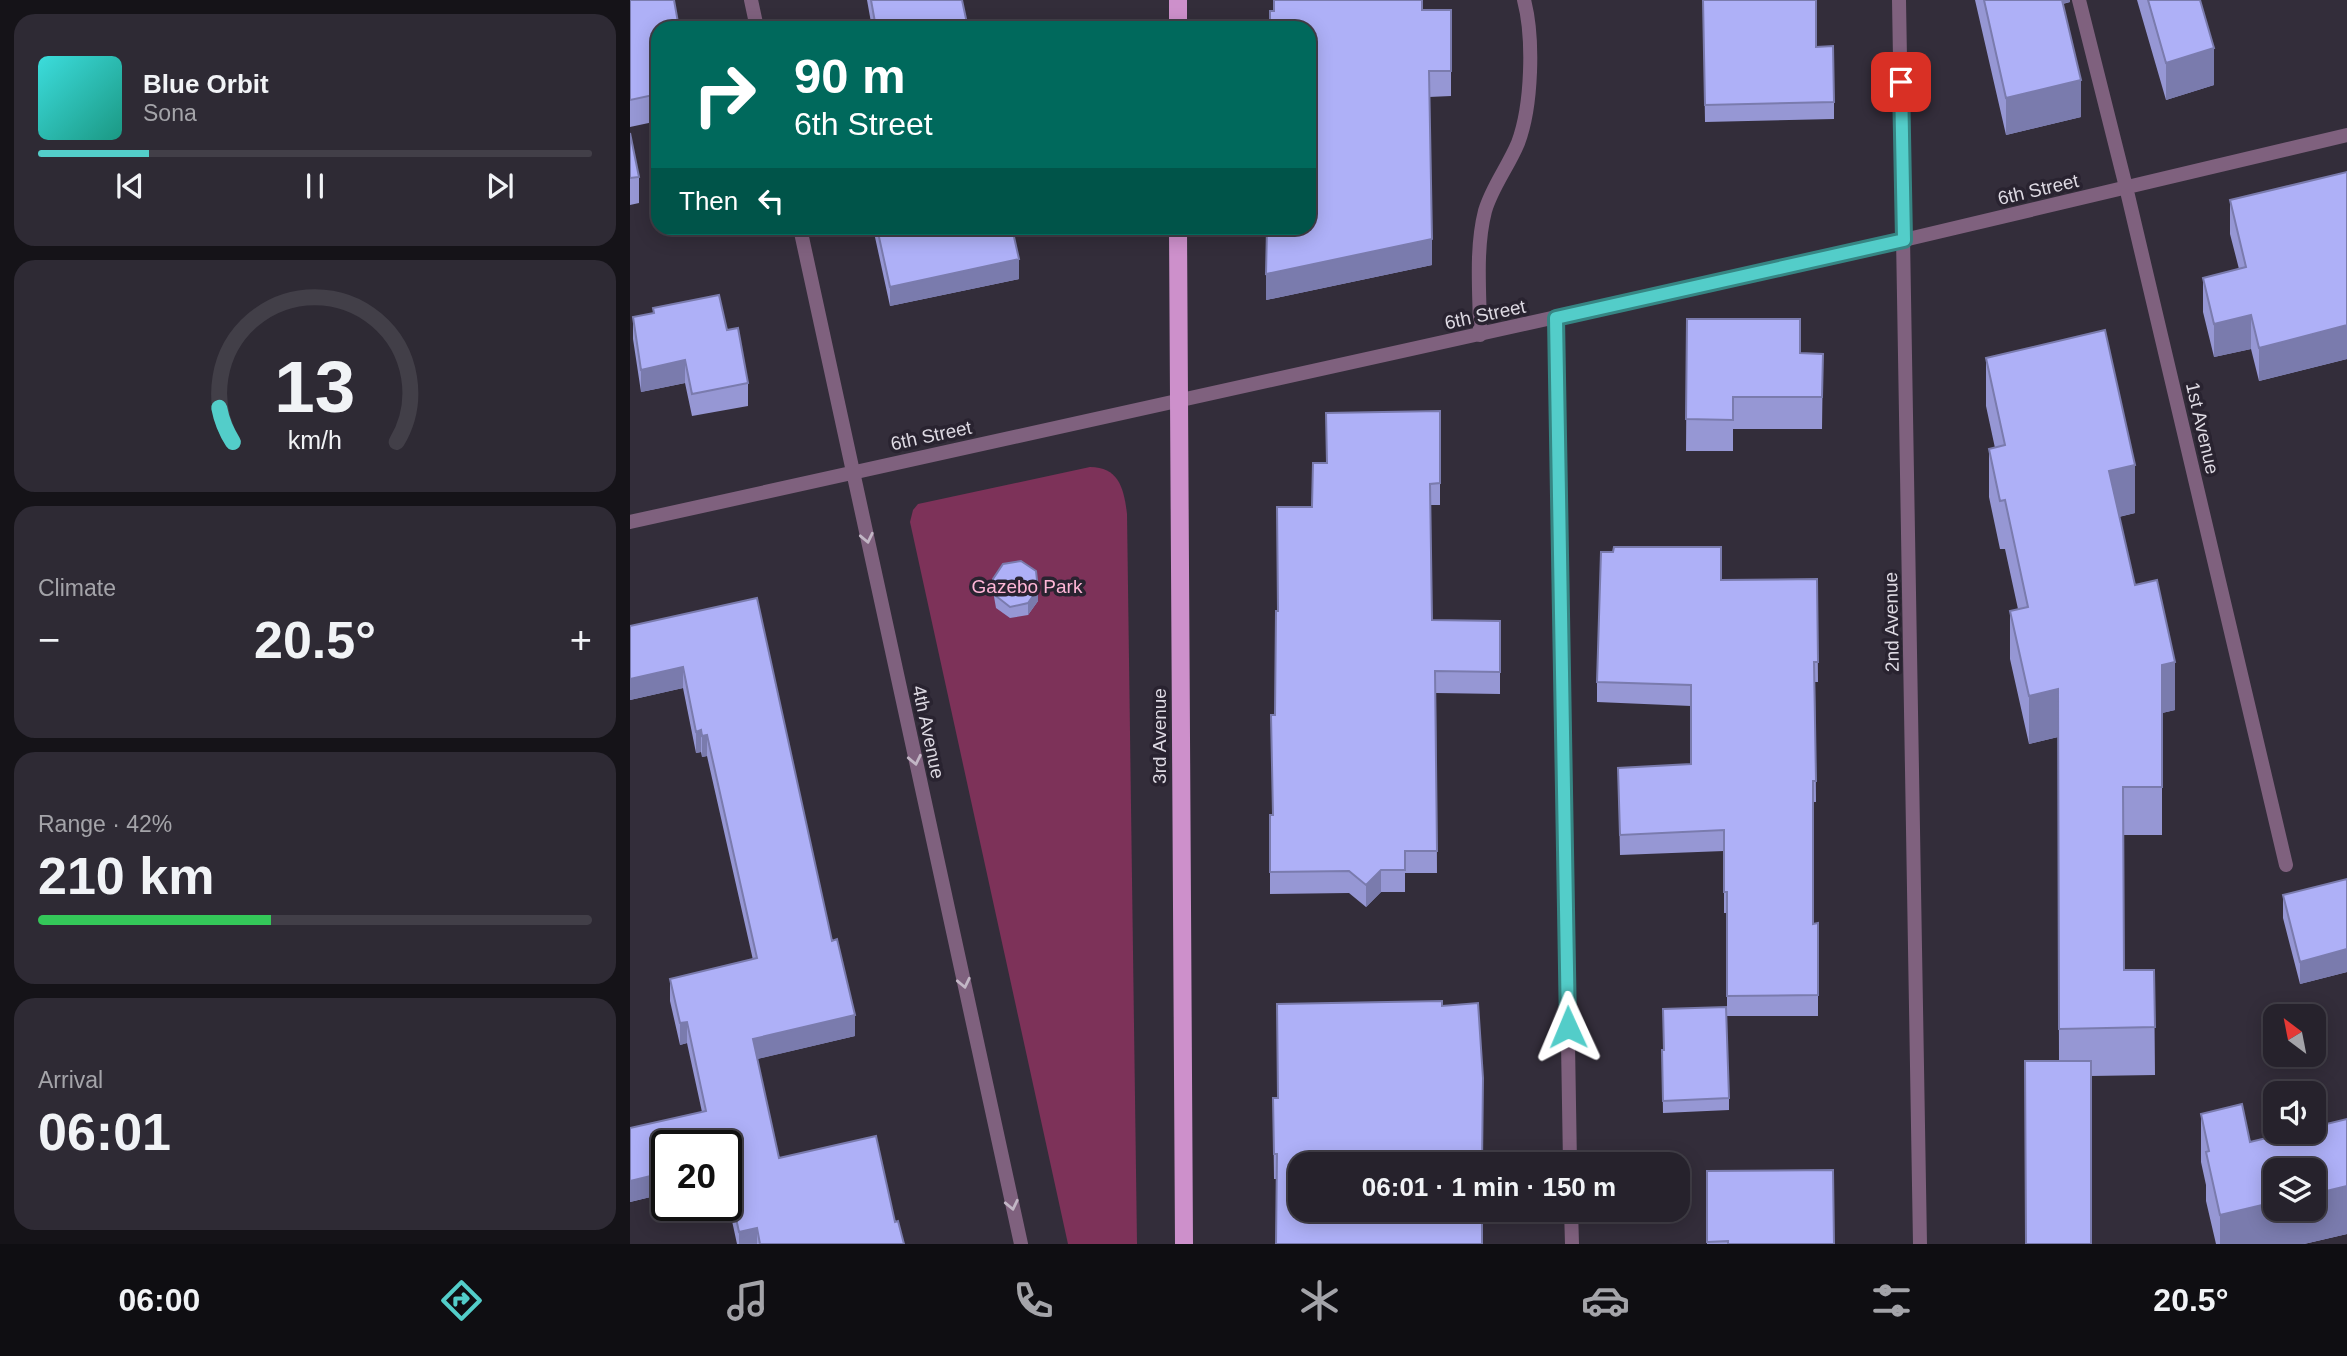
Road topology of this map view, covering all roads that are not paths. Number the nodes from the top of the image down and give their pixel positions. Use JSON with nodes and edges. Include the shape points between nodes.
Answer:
{"nodes":[{"id":1,"x":751,"y":0,"type":"edge"},
{"id":2,"x":1178,"y":0,"type":"edge"},
{"id":3,"x":1524,"y":0,"type":"edge"},
{"id":4,"x":1899,"y":0,"type":"edge"},
{"id":5,"x":2079,"y":0,"type":"edge"},
{"id":6,"x":756,"y":21,"type":"edge"},
{"id":7,"x":1178,"y":21,"type":"edge"},
{"id":8,"x":2347,"y":135,"type":"edge"},
{"id":9,"x":2126,"y":187,"type":"junction"},
{"id":10,"x":802,"y":235,"type":"edge"},
{"id":11,"x":1178,"y":235,"type":"edge"},
{"id":12,"x":1904,"y":240,"type":"junction"},
{"id":13,"x":1556,"y":318,"type":"junction"},
{"id":14,"x":1480,"y":335,"type":"junction"},
{"id":15,"x":1178,"y":401,"type":"junction"},
{"id":16,"x":853,"y":471,"type":"junction"},
{"id":17,"x":630,"y":522,"type":"edge"},
{"id":18,"x":2286,"y":865,"type":"dead end"},
{"id":19,"x":1570,"y":1152,"type":"edge"},
{"id":20,"x":1571,"y":1222,"type":"edge"},
{"id":21,"x":1021,"y":1244,"type":"edge"},
{"id":22,"x":1184,"y":1244,"type":"edge"},
{"id":23,"x":1572,"y":1244,"type":"edge"},
{"id":24,"x":1920,"y":1244,"type":"edge"}],
"edges":[{"from":1,"to":6,"type":"street"},
{"from":2,"to":7,"type":"main road"},
{"from":3,"to":14,"type":"street","via":[[1529,38],[1528,106],[1481,232]]},
{"from":4,"to":12,"type":"street","name":"2nd Avenue"},
{"from":5,"to":9,"type":"street","name":"1st Avenue"},
{"from":8,"to":9,"type":"street","name":"6th Street"},
{"from":9,"to":12,"type":"street","name":"6th Street"},
{"from":9,"to":18,"type":"street","name":"1st Avenue"},
{"from":10,"to":16,"type":"street","name":"4th Avenue"},
{"from":11,"to":15,"type":"main road","name":"3rd Avenue"},
{"from":12,"to":13,"type":"street","name":"6th Street"},
{"from":12,"to":24,"type":"street","name":"2nd Avenue"},
{"from":13,"to":14,"type":"street","name":"6th Street"},
{"from":13,"to":19,"type":"street"},
{"from":14,"to":15,"type":"street","name":"6th Street"},
{"from":15,"to":16,"type":"street","name":"6th Street"},
{"from":15,"to":22,"type":"main road","name":"3rd Avenue"},
{"from":16,"to":17,"type":"street","name":"6th Street"},
{"from":16,"to":21,"type":"street","name":"4th Avenue","one_way":true},
{"from":20,"to":23,"type":"street"}]}
